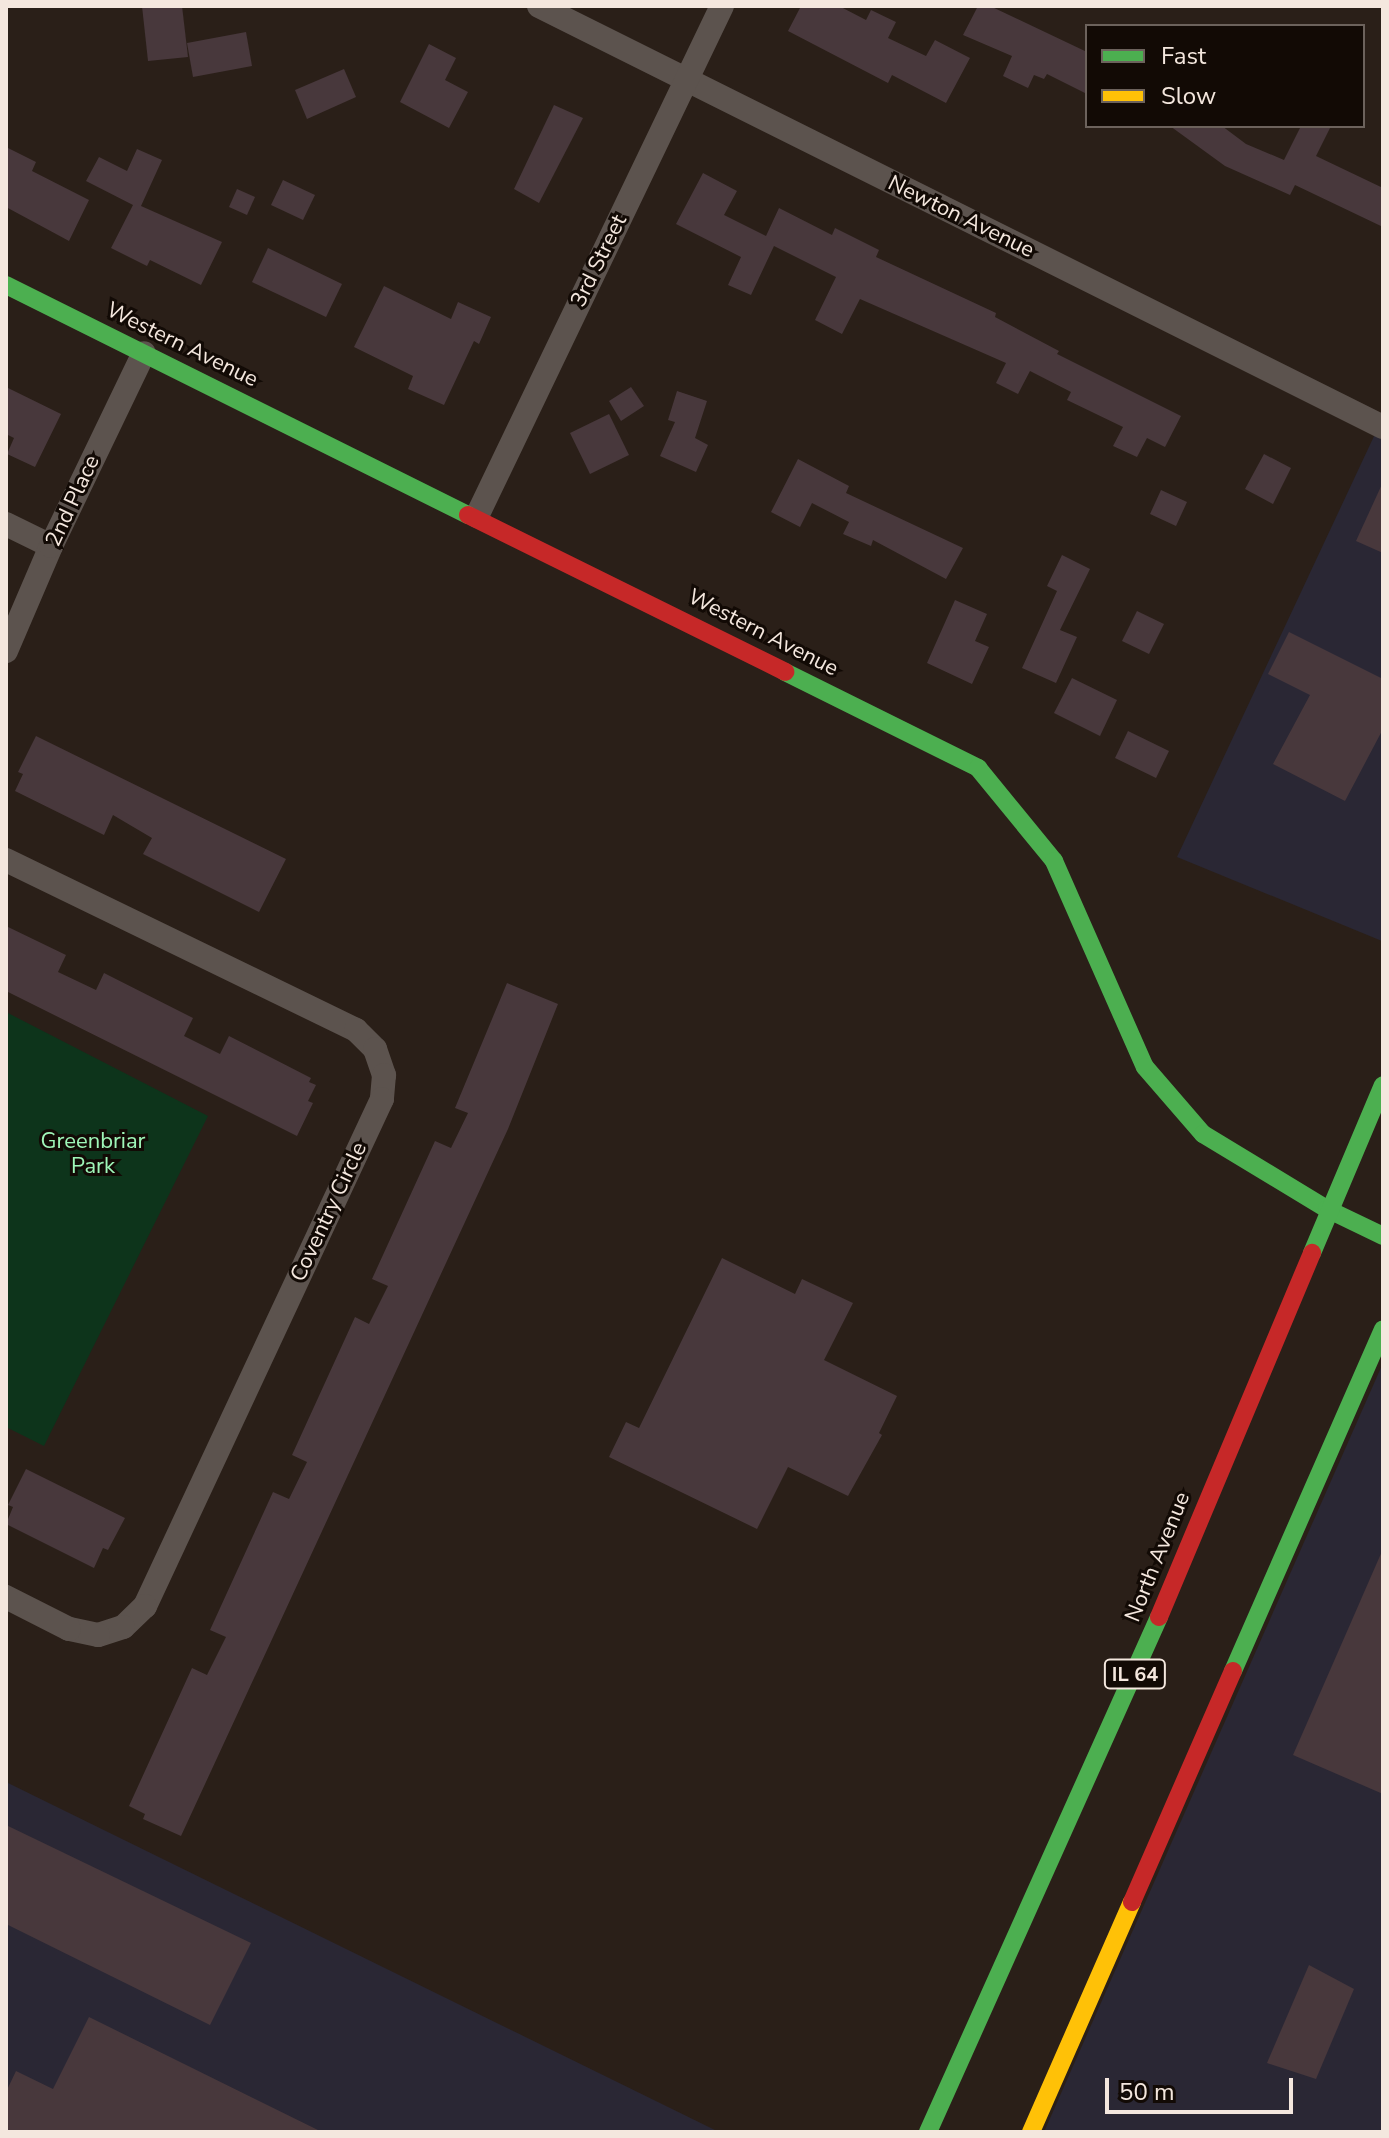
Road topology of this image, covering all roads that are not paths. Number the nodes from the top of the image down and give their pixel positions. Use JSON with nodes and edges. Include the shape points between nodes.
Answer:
{"nodes":[{"id":1,"x":539,"y":6,"type":"edge"},
{"id":2,"x":722,"y":6,"type":"edge"},
{"id":3,"x":686,"y":80,"type":"junction"},
{"id":4,"x":6,"y":285,"type":"edge"},
{"id":5,"x":144,"y":353,"type":"junction"},
{"id":6,"x":1383,"y":427,"type":"edge"},
{"id":7,"x":477,"y":516,"type":"junction"},
{"id":8,"x":6,"y":524,"type":"edge"},
{"id":9,"x":51,"y":546,"type":"junction"},
{"id":10,"x":6,"y":651,"type":"edge"},
{"id":11,"x":6,"y":860,"type":"edge"},
{"id":12,"x":1383,"y":1085,"type":"edge"},
{"id":13,"x":1327,"y":1209,"type":"junction"},
{"id":14,"x":1383,"y":1236,"type":"edge"},
{"id":15,"x":1383,"y":1330,"type":"edge"},
{"id":16,"x":6,"y":1597,"type":"edge"},
{"id":17,"x":928,"y":2132,"type":"edge"},
{"id":18,"x":1031,"y":2132,"type":"edge"}],
"edges":[{"from":1,"to":3,"type":"street","name":"Newton Avenue"},
{"from":2,"to":3,"type":"street","name":"3rd Street"},
{"from":3,"to":6,"type":"street","name":"Newton Avenue"},
{"from":3,"to":7,"type":"street","name":"3rd Street"},
{"from":4,"to":5,"type":"main road","name":"Western Avenue"},
{"from":5,"to":7,"type":"main road","name":"Western Avenue"},
{"from":5,"to":9,"type":"street","name":"2nd Place"},
{"from":7,"to":13,"type":"main road","name":"Western Avenue","via":[[978,768],[1054,861],[1145,1067],[1203,1134]]},
{"from":8,"to":9,"type":"street"},
{"from":9,"to":10,"type":"street","name":"2nd Place"},
{"from":11,"to":16,"type":"street","name":"Coventry Circle","via":[[356,1030],[375,1049],[384,1075],[382,1099],[145,1606],[123,1627],[98,1635],[69,1629]]},
{"from":12,"to":13,"type":"main road","name":"North Avenue","number":"IL 64"},
{"from":13,"to":14,"type":"main road","name":"Western Avenue"},
{"from":13,"to":17,"type":"main road","name":"North Avenue","number":"IL 64","via":[[1132,1681]]},
{"from":15,"to":18,"type":"main road"}]}
